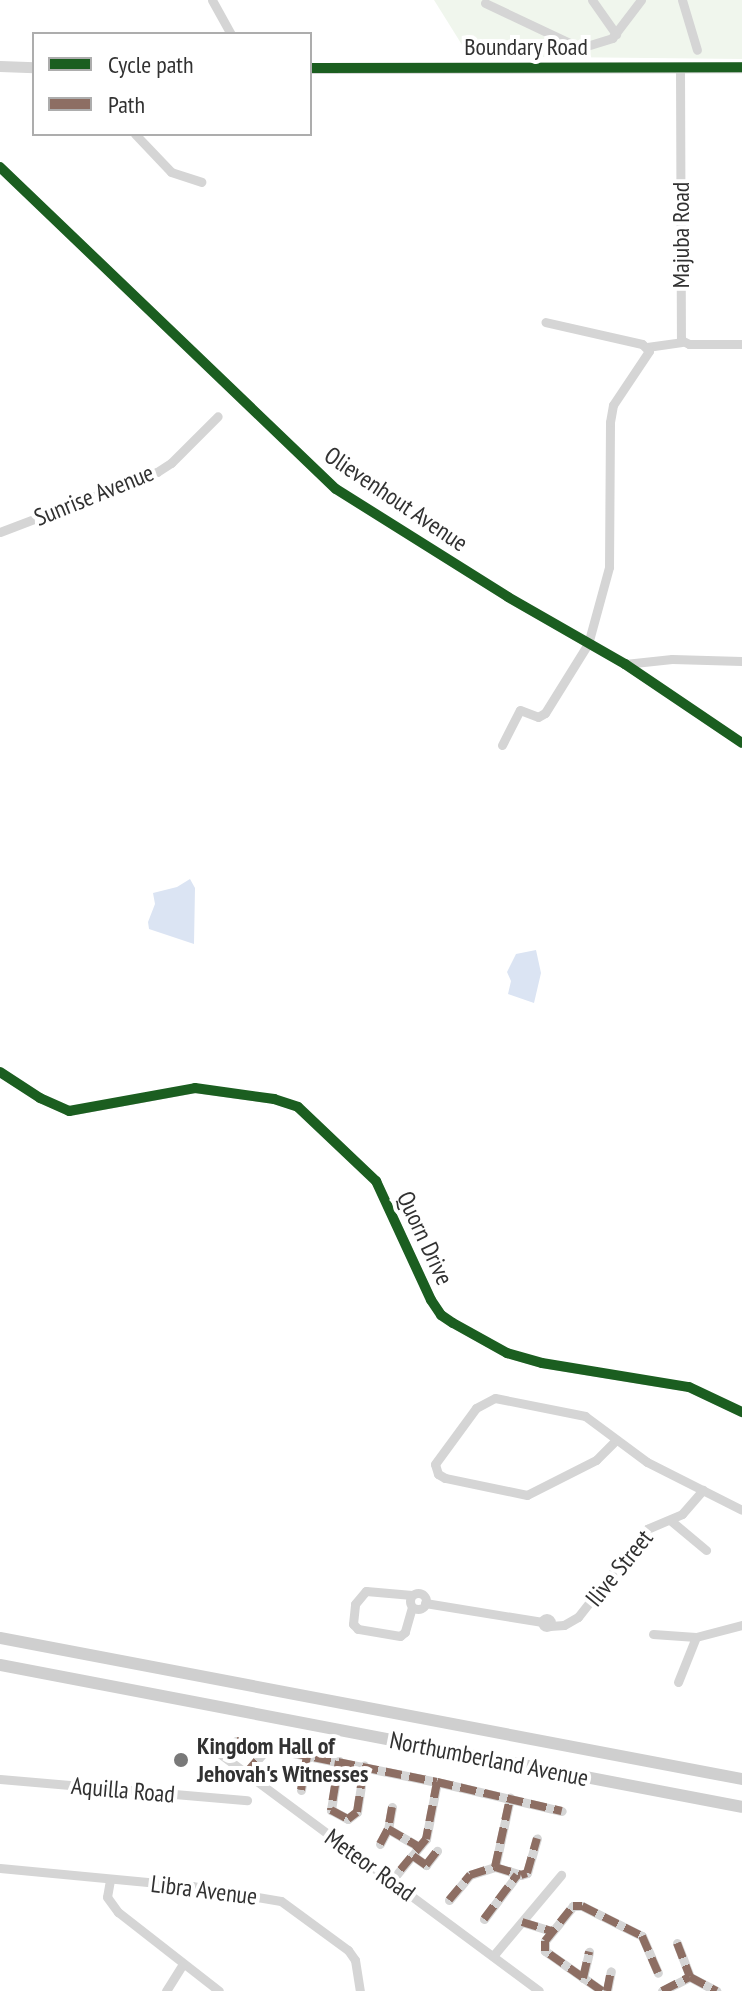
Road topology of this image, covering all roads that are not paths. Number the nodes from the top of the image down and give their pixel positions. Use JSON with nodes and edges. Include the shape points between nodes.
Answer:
{"nodes":[{"id":1,"x":212,"y":0,"type":"edge"},
{"id":2,"x":592,"y":0,"type":"edge"},
{"id":3,"x":641,"y":0,"type":"edge"},
{"id":4,"x":682,"y":0,"type":"edge"},
{"id":5,"x":485,"y":3,"type":"dead end"},
{"id":6,"x":230,"y":32,"type":"edge"},
{"id":7,"x":616,"y":34,"type":"junction"},
{"id":8,"x":697,"y":50,"type":"dead end"},
{"id":9,"x":0,"y":66,"type":"edge"},
{"id":10,"x":32,"y":67,"type":"edge"},
{"id":11,"x":680,"y":67,"type":"junction"},
{"id":12,"x":742,"y":67,"type":"edge"},
{"id":13,"x":312,"y":68,"type":"edge"},
{"id":14,"x":137,"y":136,"type":"edge"},
{"id":15,"x":0,"y":167,"type":"edge"},
{"id":16,"x":201,"y":182,"type":"dead end"},
{"id":17,"x":545,"y":322,"type":"dead end"},
{"id":18,"x":682,"y":342,"type":"junction"},
{"id":19,"x":742,"y":344,"type":"edge"},
{"id":20,"x":647,"y":347,"type":"junction"},
{"id":21,"x":218,"y":416,"type":"dead end"},
{"id":22,"x":0,"y":532,"type":"edge"},
{"id":23,"x":588,"y":644,"type":"junction"},
{"id":24,"x":742,"y":661,"type":"edge"},
{"id":25,"x":625,"y":664,"type":"junction"},
{"id":26,"x":742,"y":743,"type":"edge"},
{"id":27,"x":502,"y":745,"type":"dead end"},
{"id":28,"x":0,"y":1072,"type":"edge"},
{"id":29,"x":742,"y":1412,"type":"edge"},
{"id":30,"x":615,"y":1441,"type":"junction"},
{"id":31,"x":703,"y":1490,"type":"junction"},
{"id":32,"x":742,"y":1510,"type":"edge"},
{"id":33,"x":670,"y":1520,"type":"junction"},
{"id":34,"x":706,"y":1550,"type":"dead end"},
{"id":35,"x":412,"y":1595,"type":"junction"},
{"id":36,"x":425,"y":1603,"type":"junction"},
{"id":37,"x":412,"y":1607,"type":"junction"},
{"id":38,"x":742,"y":1625,"type":"edge"},
{"id":39,"x":653,"y":1634,"type":"dead end"},
{"id":40,"x":696,"y":1637,"type":"junction"},
{"id":41,"x":0,"y":1638,"type":"edge"},
{"id":42,"x":0,"y":1665,"type":"edge"},
{"id":43,"x":678,"y":1682,"type":"dead end"},
{"id":44,"x":200,"y":1739,"type":"dead end"},
{"id":45,"x":236,"y":1741,"type":"dead end"},
{"id":46,"x":268,"y":1748,"type":"junction"},
{"id":47,"x":307,"y":1755,"type":"junction"},
{"id":48,"x":339,"y":1761,"type":"junction"},
{"id":49,"x":364,"y":1766,"type":"junction"},
{"id":50,"x":246,"y":1773,"type":"junction"},
{"id":51,"x":0,"y":1779,"type":"edge"},
{"id":52,"x":742,"y":1779,"type":"edge"},
{"id":53,"x":437,"y":1782,"type":"junction"},
{"id":54,"x":301,"y":1790,"type":"dead end"},
{"id":55,"x":510,"y":1798,"type":"junction"},
{"id":56,"x":247,"y":1800,"type":"dead end"},
{"id":57,"x":392,"y":1807,"type":"dead end"},
{"id":58,"x":742,"y":1807,"type":"edge"},
{"id":59,"x":562,"y":1811,"type":"dead end"},
{"id":60,"x":388,"y":1829,"type":"junction"},
{"id":61,"x":537,"y":1838,"type":"dead end"},
{"id":62,"x":380,"y":1844,"type":"dead end"},
{"id":63,"x":416,"y":1851,"type":"junction"},
{"id":64,"x":437,"y":1851,"type":"dead end"},
{"id":65,"x":426,"y":1865,"type":"junction"},
{"id":66,"x":495,"y":1867,"type":"junction"},
{"id":67,"x":0,"y":1868,"type":"edge"},
{"id":68,"x":420,"y":1874,"type":"dead end"},
{"id":69,"x":517,"y":1875,"type":"junction"},
{"id":70,"x":561,"y":1875,"type":"dead end"},
{"id":71,"x":110,"y":1880,"type":"junction"},
{"id":72,"x":392,"y":1880,"type":"junction"},
{"id":73,"x":449,"y":1900,"type":"dead end"},
{"id":74,"x":484,"y":1919,"type":"dead end"},
{"id":75,"x":522,"y":1922,"type":"junction"},
{"id":76,"x":551,"y":1931,"type":"junction"},
{"id":77,"x":677,"y":1943,"type":"dead end"},
{"id":78,"x":589,"y":1952,"type":"dead end"},
{"id":79,"x":493,"y":1956,"type":"junction"},
{"id":80,"x":183,"y":1964,"type":"junction"},
{"id":81,"x":611,"y":1971,"type":"dead end"},
{"id":82,"x":658,"y":1973,"type":"dead end"},
{"id":83,"x":690,"y":1977,"type":"junction"},
{"id":84,"x":583,"y":1978,"type":"junction"},
{"id":85,"x":166,"y":1991,"type":"edge"},
{"id":86,"x":219,"y":1991,"type":"edge"},
{"id":87,"x":360,"y":1991,"type":"edge"},
{"id":88,"x":539,"y":1991,"type":"edge"},
{"id":89,"x":604,"y":1991,"type":"edge"},
{"id":90,"x":662,"y":1991,"type":"edge"},
{"id":91,"x":716,"y":1991,"type":"edge"}],
"edges":[{"from":1,"to":6,"type":"street"},
{"from":2,"to":7,"type":"street"},
{"from":3,"to":7,"type":"street"},
{"from":4,"to":8,"type":"street"},
{"from":5,"to":7,"type":"street","via":[[572,46],[594,46]]},
{"from":9,"to":10,"type":"street"},
{"from":11,"to":12,"type":"street","name":"Boundary Road"},
{"from":11,"to":13,"type":"street","name":"Boundary Road"},
{"from":11,"to":18,"type":"street","name":"Majuba Road"},
{"from":14,"to":16,"type":"street","via":[[171,172]]},
{"from":15,"to":23,"type":"street","name":"Olievenhout Avenue","via":[[322,478]]},
{"from":17,"to":20,"type":"street"},
{"from":18,"to":19,"type":"street"},
{"from":18,"to":20,"type":"street"},
{"from":20,"to":23,"type":"street","via":[[613,405],[609,567]]},
{"from":21,"to":22,"type":"street","name":"Sunrise Avenue","via":[[157,472]]},
{"from":23,"to":25,"type":"street","name":"Olievenhout Avenue"},
{"from":23,"to":27,"type":"street","via":[[545,713],[538,717],[520,710]]},
{"from":24,"to":25,"type":"street"},
{"from":25,"to":26,"type":"street","name":"Olievenhout Avenue"},
{"from":28,"to":29,"type":"street","name":"Quorn Drive","via":[[69,1111],[195,1088],[298,1107],[376,1181],[436,1309],[453,1323],[507,1353],[689,1387]]},
{"from":30,"to":30,"type":"street","via":[[580,1414],[490,1399],[476,1408],[435,1464],[445,1478],[527,1495],[596,1460]]},
{"from":30,"to":31,"type":"street"},
{"from":31,"to":32,"type":"street"},
{"from":31,"to":33,"type":"street","name":"Ilive Street"},
{"from":33,"to":34,"type":"street"},
{"from":33,"to":36,"type":"street","name":"Ilive Street","via":[[647,1529],[573,1620],[546,1624]]},
{"from":35,"to":36,"type":"street","via":[[422,1595]]},
{"from":35,"to":37,"type":"street"},
{"from":35,"to":37,"type":"street","via":[[366,1591],[355,1604],[353,1624],[400,1636]]},
{"from":36,"to":37,"type":"street","via":[[421,1609]]},
{"from":38,"to":40,"type":"street"},
{"from":39,"to":40,"type":"street"},
{"from":40,"to":43,"type":"street"},
{"from":41,"to":52,"type":"main road","name":"Northumberland Avenue"},
{"from":42,"to":58,"type":"main road","name":"Northumberland Avenue"},
{"from":44,"to":50,"type":"street","name":"Meteor Road"},
{"from":45,"to":46,"type":"street"},
{"from":46,"to":47,"type":"street"},
{"from":46,"to":50,"type":"street"},
{"from":47,"to":48,"type":"street"},
{"from":47,"to":54,"type":"street"},
{"from":48,"to":49,"type":"street"},
{"from":48,"to":49,"type":"street","via":[[331,1810],[348,1819],[357,1812]]},
{"from":49,"to":53,"type":"street"},
{"from":50,"to":72,"type":"street","name":"Meteor Road"},
{"from":51,"to":56,"type":"street","name":"Aquilla Road"},
{"from":53,"to":55,"type":"street"},
{"from":53,"to":63,"type":"street","via":[[426,1839]]},
{"from":55,"to":59,"type":"street"},
{"from":55,"to":66,"type":"street"},
{"from":57,"to":60,"type":"street"},
{"from":60,"to":62,"type":"street"},
{"from":60,"to":63,"type":"street"},
{"from":61,"to":69,"type":"street","via":[[529,1870]]},
{"from":63,"to":65,"type":"street"},
{"from":63,"to":72,"type":"street"},
{"from":64,"to":65,"type":"street"},
{"from":65,"to":68,"type":"street"},
{"from":66,"to":69,"type":"street"},
{"from":66,"to":73,"type":"street","via":[[470,1875]]},
{"from":67,"to":71,"type":"street","name":"Libra Avenue"},
{"from":69,"to":74,"type":"street"},
{"from":70,"to":75,"type":"street"},
{"from":71,"to":80,"type":"street","via":[[111,1904]]},
{"from":71,"to":87,"type":"street","name":"Libra Avenue","via":[[192,1886],[288,1903],[348,1950]]},
{"from":72,"to":79,"type":"street","name":"Meteor Road"},
{"from":75,"to":76,"type":"street"},
{"from":75,"to":79,"type":"street"},
{"from":76,"to":82,"type":"street","via":[[573,1906],[582,1906],[642,1936],[654,1950]]},
{"from":76,"to":84,"type":"street","via":[[545,1951]]},
{"from":77,"to":83,"type":"street"},
{"from":78,"to":84,"type":"street"},
{"from":79,"to":88,"type":"street","name":"Meteor Road"},
{"from":80,"to":85,"type":"street"},
{"from":80,"to":86,"type":"street"},
{"from":81,"to":89,"type":"street"},
{"from":83,"to":90,"type":"street"},
{"from":83,"to":91,"type":"street"},
{"from":84,"to":89,"type":"street"}]}
